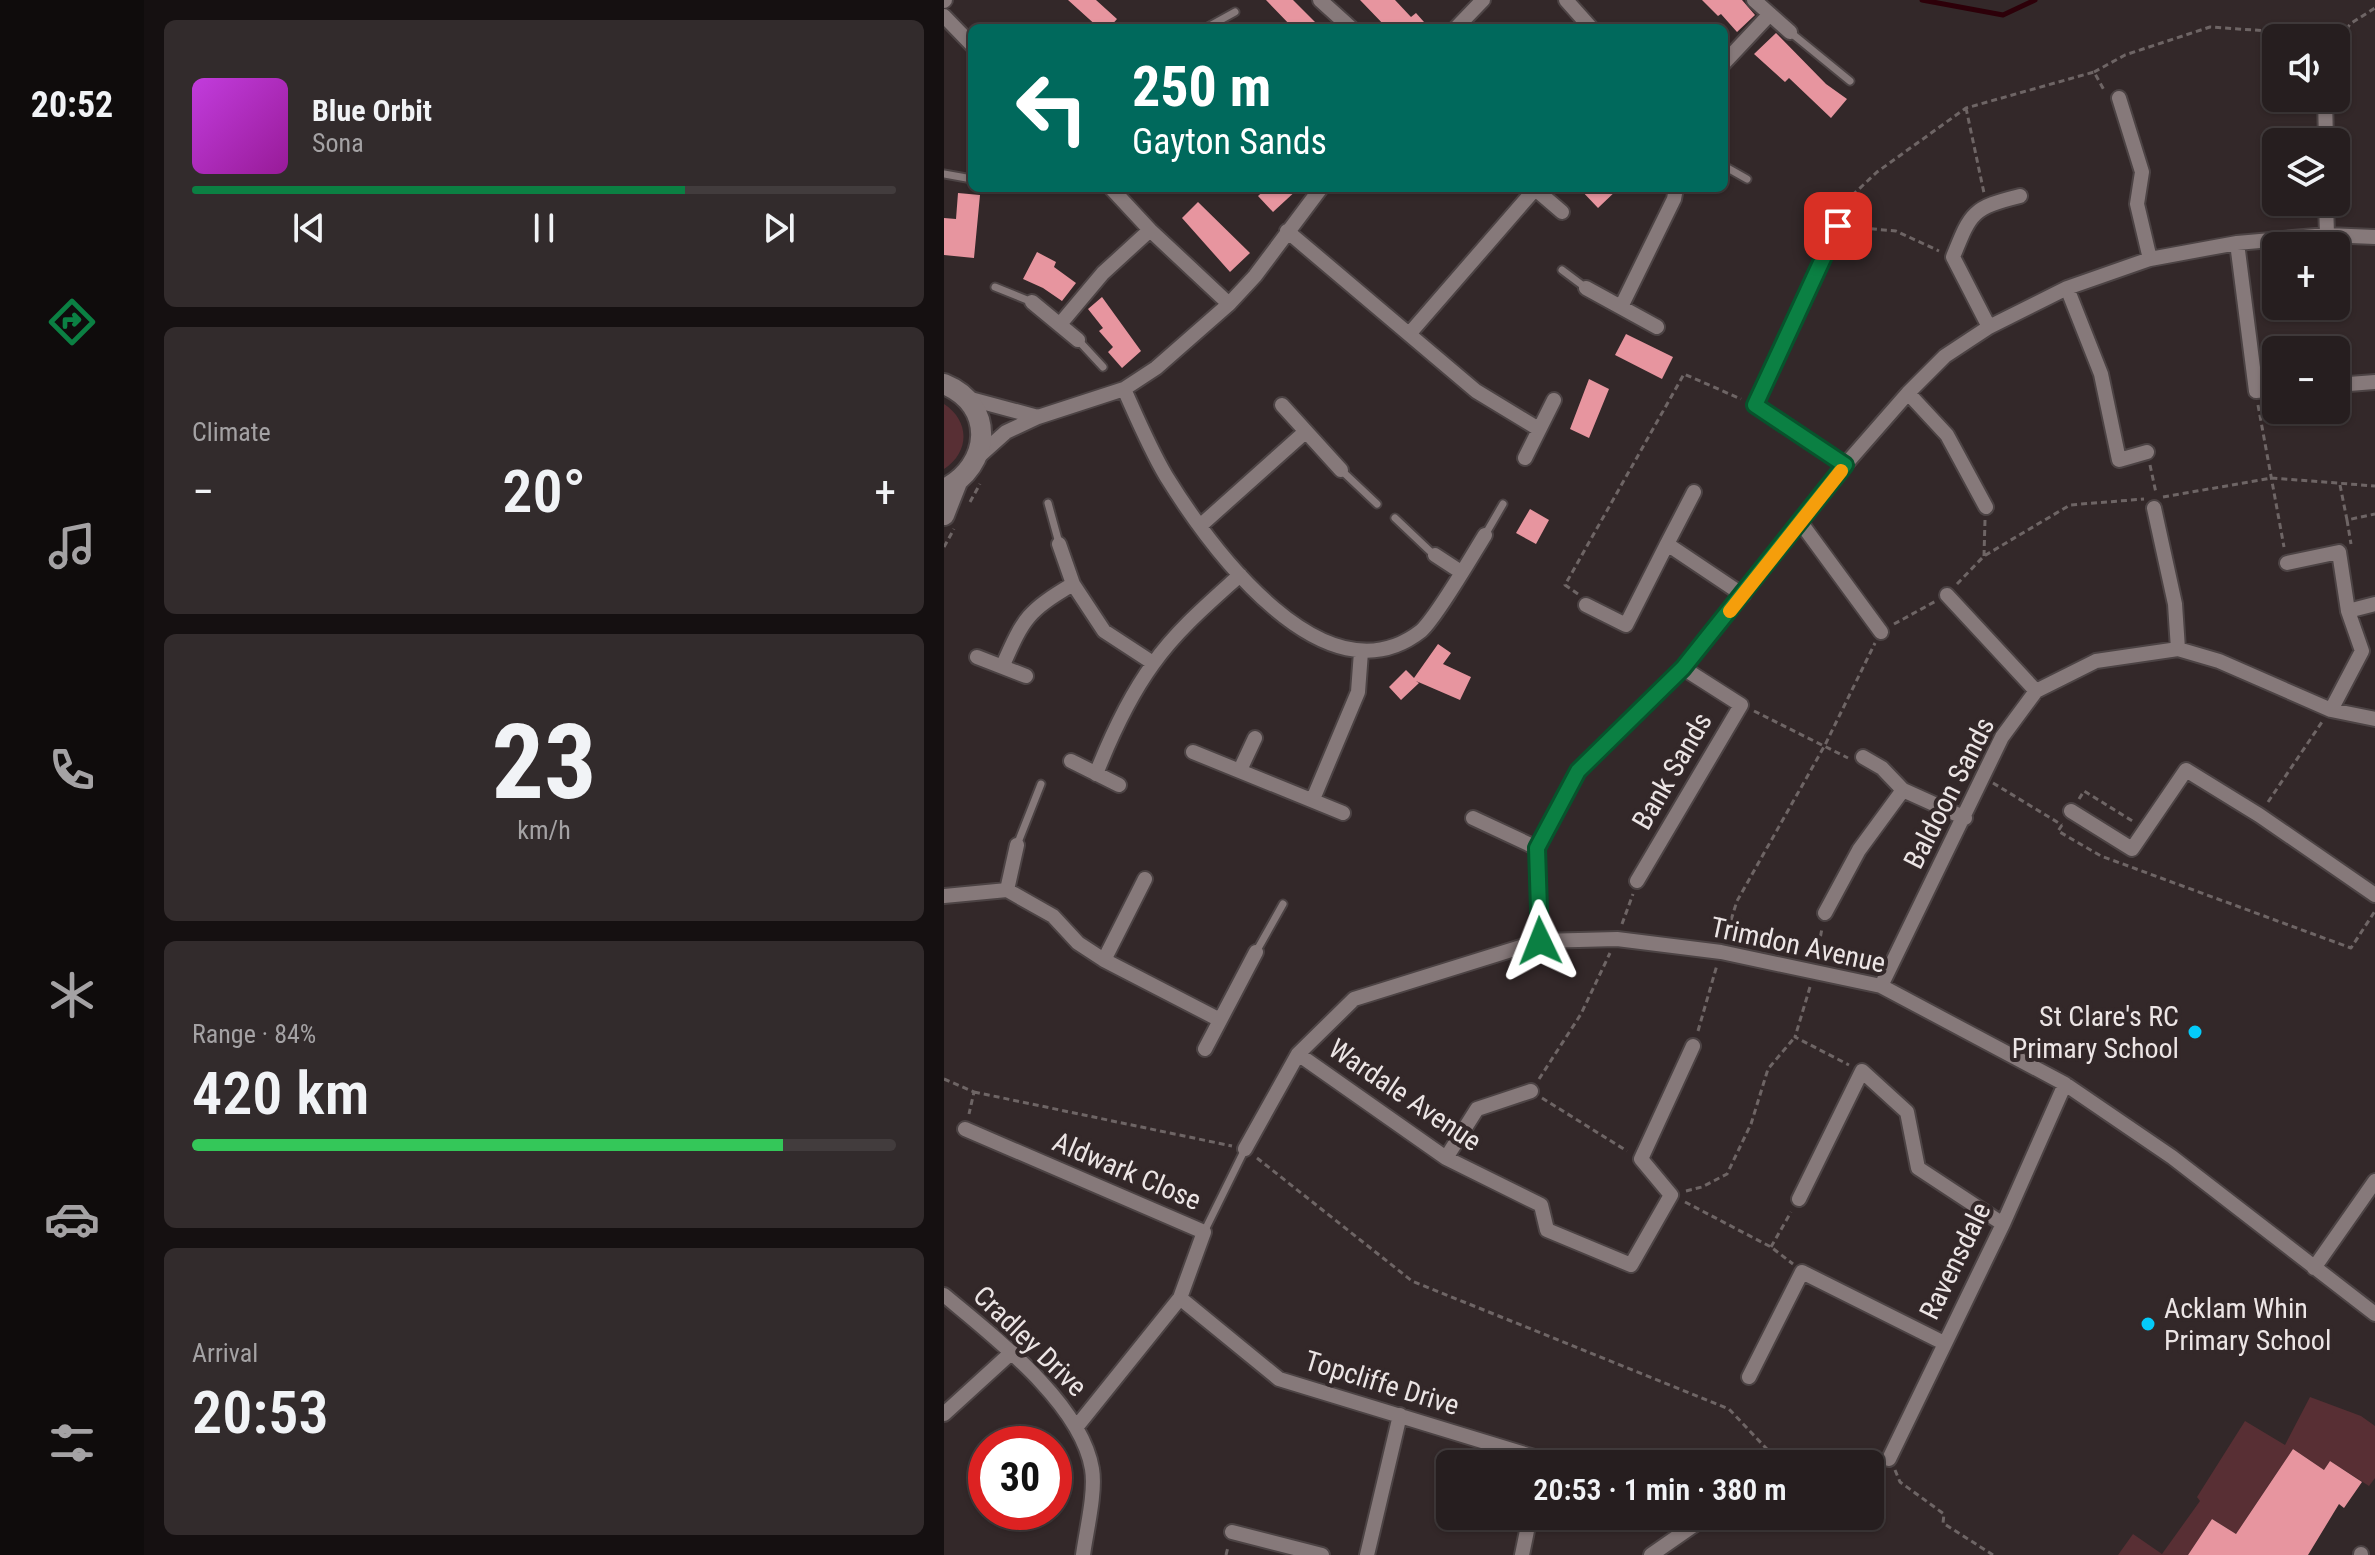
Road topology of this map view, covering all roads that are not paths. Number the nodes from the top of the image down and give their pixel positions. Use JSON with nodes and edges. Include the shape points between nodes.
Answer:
{"nodes":[{"id":1,"x":1320,"y":0,"type":"edge"},
{"id":2,"x":1483,"y":0,"type":"edge"},
{"id":3,"x":1566,"y":0,"type":"edge"},
{"id":4,"x":1754,"y":0,"type":"edge"},
{"id":5,"x":1235,"y":12,"type":"dead end"},
{"id":6,"x":1770,"y":14,"type":"junction"},
{"id":7,"x":944,"y":16,"type":"edge"},
{"id":8,"x":1213,"y":24,"type":"edge"},
{"id":9,"x":1347,"y":24,"type":"edge"},
{"id":10,"x":1460,"y":24,"type":"edge"},
{"id":11,"x":1587,"y":24,"type":"edge"},
{"id":12,"x":1790,"y":32,"type":"joint"},
{"id":13,"x":968,"y":41,"type":"edge"},
{"id":14,"x":1728,"y":59,"type":"edge"},
{"id":15,"x":1850,"y":81,"type":"dead end"},
{"id":16,"x":2119,"y":98,"type":"road end"},
{"id":17,"x":1728,"y":168,"type":"edge"},
{"id":18,"x":944,"y":174,"type":"edge"},
{"id":19,"x":968,"y":178,"type":"edge"},
{"id":20,"x":1747,"y":179,"type":"dead end"},
{"id":21,"x":1115,"y":192,"type":"edge"},
{"id":22,"x":1318,"y":192,"type":"edge"},
{"id":23,"x":1532,"y":192,"type":"edge"},
{"id":24,"x":1539,"y":192,"type":"edge"},
{"id":25,"x":1675,"y":192,"type":"edge"},
{"id":26,"x":2020,"y":196,"type":"dead end"},
{"id":27,"x":1562,"y":212,"type":"dead end"},
{"id":28,"x":1838,"y":226,"type":"road end"},
{"id":29,"x":1150,"y":230,"type":"junction"},
{"id":30,"x":1287,"y":231,"type":"junction"},
{"id":31,"x":2350,"y":236,"type":"edge"},
{"id":32,"x":2375,"y":237,"type":"edge"},
{"id":33,"x":2262,"y":241,"type":"edge"},
{"id":34,"x":2237,"y":243,"type":"junction"},
{"id":35,"x":2150,"y":259,"type":"junction"},
{"id":36,"x":1562,"y":270,"type":"dead end"},
{"id":37,"x":995,"y":287,"type":"dead end"},
{"id":38,"x":1586,"y":288,"type":"joint"},
{"id":39,"x":2067,"y":288,"type":"junction"},
{"id":40,"x":1032,"y":302,"type":"joint"},
{"id":41,"x":1229,"y":304,"type":"junction"},
{"id":42,"x":1621,"y":307,"type":"junction"},
{"id":43,"x":1061,"y":323,"type":"junction"},
{"id":44,"x":1657,"y":327,"type":"dead end"},
{"id":45,"x":1989,"y":327,"type":"junction"},
{"id":46,"x":1410,"y":333,"type":"junction"},
{"id":47,"x":1078,"y":340,"type":"joint"},
{"id":48,"x":1103,"y":367,"type":"dead end"},
{"id":49,"x":2375,"y":382,"type":"edge"},
{"id":50,"x":944,"y":384,"type":"edge"},
{"id":51,"x":2350,"y":384,"type":"edge"},
{"id":52,"x":1124,"y":389,"type":"junction"},
{"id":53,"x":2262,"y":390,"type":"edge"},
{"id":54,"x":1908,"y":393,"type":"junction"},
{"id":55,"x":967,"y":398,"type":"junction"},
{"id":56,"x":1554,"y":400,"type":"dead end"},
{"id":57,"x":1282,"y":405,"type":"dead end"},
{"id":58,"x":1038,"y":417,"type":"junction"},
{"id":59,"x":1537,"y":428,"type":"junction"},
{"id":60,"x":1304,"y":433,"type":"junction"},
{"id":61,"x":2147,"y":452,"type":"road end"},
{"id":62,"x":977,"y":458,"type":"junction"},
{"id":63,"x":1525,"y":458,"type":"dead end"},
{"id":64,"x":1845,"y":465,"type":"junction"},
{"id":65,"x":1341,"y":470,"type":"joint"},
{"id":66,"x":951,"y":485,"type":"edge"},
{"id":67,"x":1694,"y":492,"type":"dead end"},
{"id":68,"x":1048,"y":503,"type":"dead end"},
{"id":69,"x":2156,"y":503,"type":"road end"},
{"id":70,"x":1377,"y":504,"type":"dead end"},
{"id":71,"x":1503,"y":504,"type":"dead end"},
{"id":72,"x":1986,"y":507,"type":"road end"},
{"id":73,"x":944,"y":515,"type":"edge"},
{"id":74,"x":1395,"y":518,"type":"dead end"},
{"id":75,"x":1801,"y":523,"type":"junction"},
{"id":76,"x":1200,"y":526,"type":"junction"},
{"id":77,"x":1485,"y":535,"type":"joint"},
{"id":78,"x":1059,"y":544,"type":"joint"},
{"id":79,"x":1667,"y":544,"type":"junction"},
{"id":80,"x":1435,"y":555,"type":"joint"},
{"id":81,"x":2287,"y":563,"type":"road end"},
{"id":82,"x":1461,"y":572,"type":"junction"},
{"id":83,"x":1240,"y":575,"type":"junction"},
{"id":84,"x":1073,"y":584,"type":"junction"},
{"id":85,"x":1743,"y":595,"type":"junction"},
{"id":86,"x":1947,"y":595,"type":"road end"},
{"id":87,"x":2375,"y":604,"type":"edge"},
{"id":88,"x":1586,"y":605,"type":"road end"},
{"id":89,"x":2348,"y":611,"type":"junction"},
{"id":90,"x":1881,"y":632,"type":"road end"},
{"id":91,"x":2178,"y":649,"type":"junction"},
{"id":92,"x":1361,"y":652,"type":"junction"},
{"id":93,"x":977,"y":657,"type":"dead end"},
{"id":94,"x":1153,"y":663,"type":"junction"},
{"id":95,"x":1003,"y":665,"type":"junction"},
{"id":96,"x":1683,"y":668,"type":"junction"},
{"id":97,"x":1026,"y":676,"type":"dead end"},
{"id":98,"x":2036,"y":691,"type":"junction"},
{"id":99,"x":2331,"y":710,"type":"junction"},
{"id":100,"x":2375,"y":719,"type":"edge"},
{"id":101,"x":1255,"y":738,"type":"dead end"},
{"id":102,"x":1193,"y":752,"type":"dead end"},
{"id":103,"x":1863,"y":757,"type":"road end"},
{"id":104,"x":1071,"y":761,"type":"dead end"},
{"id":105,"x":1240,"y":770,"type":"junction"},
{"id":106,"x":1096,"y":774,"type":"junction"},
{"id":107,"x":1041,"y":784,"type":"dead end"},
{"id":108,"x":1119,"y":785,"type":"dead end"},
{"id":109,"x":1903,"y":790,"type":"junction"},
{"id":110,"x":1313,"y":799,"type":"junction"},
{"id":111,"x":2071,"y":811,"type":"dead end"},
{"id":112,"x":1343,"y":813,"type":"dead end"},
{"id":113,"x":1473,"y":818,"type":"dead end"},
{"id":114,"x":1965,"y":818,"type":"junction"},
{"id":115,"x":1017,"y":845,"type":"joint"},
{"id":116,"x":1537,"y":848,"type":"junction"},
{"id":117,"x":1145,"y":879,"type":"dead end"},
{"id":118,"x":1637,"y":881,"type":"road end"},
{"id":119,"x":1007,"y":890,"type":"junction"},
{"id":120,"x":2375,"y":895,"type":"edge"},
{"id":121,"x":944,"y":896,"type":"edge"},
{"id":122,"x":1283,"y":904,"type":"dead end"},
{"id":123,"x":1825,"y":913,"type":"road end"},
{"id":124,"x":1540,"y":941,"type":"junction"},
{"id":125,"x":1256,"y":952,"type":"joint"},
{"id":126,"x":1104,"y":960,"type":"junction"},
{"id":127,"x":1881,"y":986,"type":"junction"},
{"id":128,"x":1220,"y":1020,"type":"junction"},
{"id":129,"x":1693,"y":1046,"type":"road end"},
{"id":130,"x":1205,"y":1049,"type":"dead end"},
{"id":131,"x":1298,"y":1054,"type":"junction"},
{"id":132,"x":2065,"y":1084,"type":"junction"},
{"id":133,"x":1531,"y":1091,"type":"road end"},
{"id":134,"x":965,"y":1129,"type":"road end"},
{"id":135,"x":1245,"y":1149,"type":"joint"},
{"id":136,"x":1446,"y":1158,"type":"junction"},
{"id":137,"x":2375,"y":1181,"type":"edge"},
{"id":138,"x":1799,"y":1199,"type":"road end"},
{"id":139,"x":2003,"y":1224,"type":"junction"},
{"id":140,"x":1204,"y":1232,"type":"junction"},
{"id":141,"x":2314,"y":1268,"type":"junction"},
{"id":142,"x":944,"y":1295,"type":"edge"},
{"id":143,"x":1180,"y":1298,"type":"junction"},
{"id":144,"x":2375,"y":1314,"type":"edge"},
{"id":145,"x":1944,"y":1343,"type":"junction"},
{"id":146,"x":1012,"y":1352,"type":"junction"},
{"id":147,"x":1749,"y":1377,"type":"dead end"},
{"id":148,"x":944,"y":1414,"type":"edge"},
{"id":149,"x":1400,"y":1415,"type":"junction"},
{"id":150,"x":1078,"y":1425,"type":"junction"},
{"id":151,"x":1512,"y":1450,"type":"edge"},
{"id":152,"x":1889,"y":1459,"type":"road end"},
{"id":153,"x":1527,"y":1530,"type":"edge"},
{"id":154,"x":1687,"y":1530,"type":"edge"},
{"id":155,"x":1232,"y":1532,"type":"dead end"},
{"id":156,"x":1083,"y":1555,"type":"edge"},
{"id":157,"x":1322,"y":1555,"type":"edge"},
{"id":158,"x":1367,"y":1555,"type":"edge"},
{"id":159,"x":1522,"y":1555,"type":"edge"},
{"id":160,"x":1651,"y":1555,"type":"edge"}],
"edges":[{"from":1,"to":9,"type":"street"},
{"from":2,"to":10,"type":"street"},
{"from":3,"to":11,"type":"street"},
{"from":4,"to":6,"type":"street"},
{"from":5,"to":8,"type":"lane"},
{"from":6,"to":12,"type":"street"},
{"from":6,"to":14,"type":"street"},
{"from":7,"to":13,"type":"street"},
{"from":12,"to":15,"type":"lane"},
{"from":16,"to":35,"type":"street","via":[[2142,172],[2137,204]]},
{"from":17,"to":20,"type":"lane"},
{"from":18,"to":19,"type":"lane"},
{"from":21,"to":29,"type":"street"},
{"from":22,"to":30,"type":"street"},
{"from":23,"to":46,"type":"street"},
{"from":24,"to":27,"type":"street"},
{"from":25,"to":42,"type":"street"},
{"from":26,"to":45,"type":"street","via":[[1986,204],[1968,219],[1953,257]]},
{"from":28,"to":64,"type":"street","via":[[1755,405]]},
{"from":29,"to":41,"type":"street"},
{"from":29,"to":43,"type":"street","via":[[1103,273]]},
{"from":30,"to":41,"type":"street"},
{"from":30,"to":46,"type":"street"},
{"from":31,"to":32,"type":"street"},
{"from":33,"to":34,"type":"street"},
{"from":34,"to":35,"type":"street"},
{"from":34,"to":53,"type":"street","via":[[2256,391]]},
{"from":35,"to":39,"type":"street"},
{"from":36,"to":38,"type":"lane"},
{"from":37,"to":40,"type":"lane"},
{"from":38,"to":42,"type":"street"},
{"from":39,"to":45,"type":"street"},
{"from":39,"to":61,"type":"street","via":[[2101,374],[2119,460]]},
{"from":40,"to":43,"type":"street"},
{"from":41,"to":52,"type":"street"},
{"from":42,"to":44,"type":"street"},
{"from":43,"to":47,"type":"street"},
{"from":45,"to":54,"type":"street","via":[[1945,356]]},
{"from":46,"to":59,"type":"street","via":[[1476,391]]},
{"from":47,"to":48,"type":"lane"},
{"from":49,"to":51,"type":"street"},
{"from":50,"to":55,"type":"main road"},
{"from":52,"to":58,"type":"street"},
{"from":52,"to":76,"type":"street","via":[[1165,475]]},
{"from":54,"to":64,"type":"street"},
{"from":54,"to":72,"type":"street","via":[[1947,435]]},
{"from":55,"to":58,"type":"street"},
{"from":55,"to":62,"type":"main road","via":[[982,438]]},
{"from":56,"to":59,"type":"street"},
{"from":57,"to":60,"type":"street"},
{"from":58,"to":62,"type":"street","via":[[1006,432]]},
{"from":59,"to":63,"type":"street"},
{"from":60,"to":65,"type":"street"},
{"from":60,"to":76,"type":"street"},
{"from":62,"to":66,"type":"main road"},
{"from":64,"to":75,"type":"street"},
{"from":65,"to":70,"type":"lane"},
{"from":66,"to":73,"type":"main road"},
{"from":67,"to":79,"type":"street"},
{"from":68,"to":78,"type":"lane"},
{"from":69,"to":91,"type":"street"},
{"from":71,"to":77,"type":"lane"},
{"from":74,"to":80,"type":"lane"},
{"from":75,"to":85,"type":"street"},
{"from":75,"to":90,"type":"street"},
{"from":76,"to":83,"type":"street"},
{"from":77,"to":82,"type":"street"},
{"from":78,"to":84,"type":"street"},
{"from":79,"to":85,"type":"street"},
{"from":79,"to":88,"type":"street","via":[[1626,625]]},
{"from":80,"to":82,"type":"street"},
{"from":81,"to":89,"type":"street","via":[[2339,552]]},
{"from":82,"to":92,"type":"street","via":[[1422,630],[1387,648]]},
{"from":83,"to":92,"type":"street","via":[[1305,632]]},
{"from":83,"to":94,"type":"street"},
{"from":84,"to":94,"type":"street","via":[[1104,631]]},
{"from":84,"to":95,"type":"street","via":[[1037,605],[1022,621]]},
{"from":85,"to":96,"type":"street"},
{"from":86,"to":98,"type":"street"},
{"from":87,"to":89,"type":"street"},
{"from":89,"to":99,"type":"street","via":[[2362,651]]},
{"from":91,"to":98,"type":"street","name":"Baldoon Sands","via":[[2096,661]]},
{"from":91,"to":99,"type":"street","name":"Baldoon Sands","via":[[2219,661]]},
{"from":92,"to":110,"type":"street","via":[[1358,692]]},
{"from":93,"to":95,"type":"street"},
{"from":94,"to":106,"type":"street","via":[[1113,732]]},
{"from":95,"to":97,"type":"street"},
{"from":96,"to":116,"type":"street","via":[[1578,771]]},
{"from":96,"to":118,"type":"street","name":"Bank Sands","via":[[1741,705]]},
{"from":98,"to":114,"type":"street","name":"Baldoon Sands","via":[[2002,737]]},
{"from":99,"to":100,"type":"street","name":"Baldoon Sands"},
{"from":101,"to":105,"type":"street"},
{"from":102,"to":105,"type":"street"},
{"from":103,"to":109,"type":"street"},
{"from":104,"to":106,"type":"street"},
{"from":105,"to":110,"type":"street"},
{"from":106,"to":108,"type":"street"},
{"from":107,"to":115,"type":"lane"},
{"from":109,"to":114,"type":"street"},
{"from":109,"to":123,"type":"street","via":[[1859,850]]},
{"from":110,"to":112,"type":"street"},
{"from":111,"to":120,"type":"street","via":[[2132,849],[2186,770]]},
{"from":113,"to":116,"type":"street"},
{"from":114,"to":127,"type":"street","name":"Baldoon Sands"},
{"from":115,"to":119,"type":"street"},
{"from":116,"to":124,"type":"street"},
{"from":117,"to":126,"type":"street"},
{"from":119,"to":121,"type":"street"},
{"from":119,"to":126,"type":"street","via":[[1053,916],[1078,943]]},
{"from":122,"to":125,"type":"lane"},
{"from":124,"to":127,"type":"street","name":"Trimdon Avenue","via":[[1617,939],[1721,952]]},
{"from":124,"to":131,"type":"street","name":"Trimdon Avenue","via":[[1354,999]]},
{"from":125,"to":128,"type":"street"},
{"from":126,"to":128,"type":"street"},
{"from":127,"to":132,"type":"street","name":"Trimdon Avenue"},
{"from":128,"to":130,"type":"street"},
{"from":129,"to":136,"type":"street","name":"Wardale Avenue","via":[[1641,1159],[1671,1195],[1631,1265],[1547,1230],[1541,1205]]},
{"from":131,"to":135,"type":"street","name":"Trimdon Avenue"},
{"from":131,"to":136,"type":"street","name":"Wardale Avenue"},
{"from":132,"to":139,"type":"street","name":"Ravensdale"},
{"from":132,"to":141,"type":"street","name":"Trimdon Avenue","via":[[2172,1157]]},
{"from":133,"to":136,"type":"street","via":[[1477,1109]]},
{"from":134,"to":140,"type":"street","name":"Aldwark Close"},
{"from":135,"to":140,"type":"lane"},
{"from":137,"to":141,"type":"street"},
{"from":138,"to":139,"type":"street","via":[[1862,1071],[1907,1112],[1918,1168]]},
{"from":139,"to":145,"type":"street","name":"Ravensdale"},
{"from":140,"to":143,"type":"street","name":"Aldwark Close"},
{"from":141,"to":144,"type":"street","name":"Trimdon Avenue"},
{"from":142,"to":146,"type":"street","name":"Cradley Drive"},
{"from":143,"to":149,"type":"street","name":"Topcliffe Drive","via":[[1279,1379]]},
{"from":143,"to":150,"type":"street","name":"Aldwark Close"},
{"from":145,"to":147,"type":"street","via":[[1802,1272]]},
{"from":145,"to":152,"type":"street","name":"Ravensdale"},
{"from":146,"to":148,"type":"street"},
{"from":146,"to":150,"type":"street","name":"Cradley Drive"},
{"from":149,"to":151,"type":"street","name":"Topcliffe Drive"},
{"from":149,"to":158,"type":"street"},
{"from":150,"to":156,"type":"street","via":[[1093,1471]]},
{"from":153,"to":159,"type":"street"},
{"from":154,"to":160,"type":"street"},
{"from":155,"to":157,"type":"street"}]}
